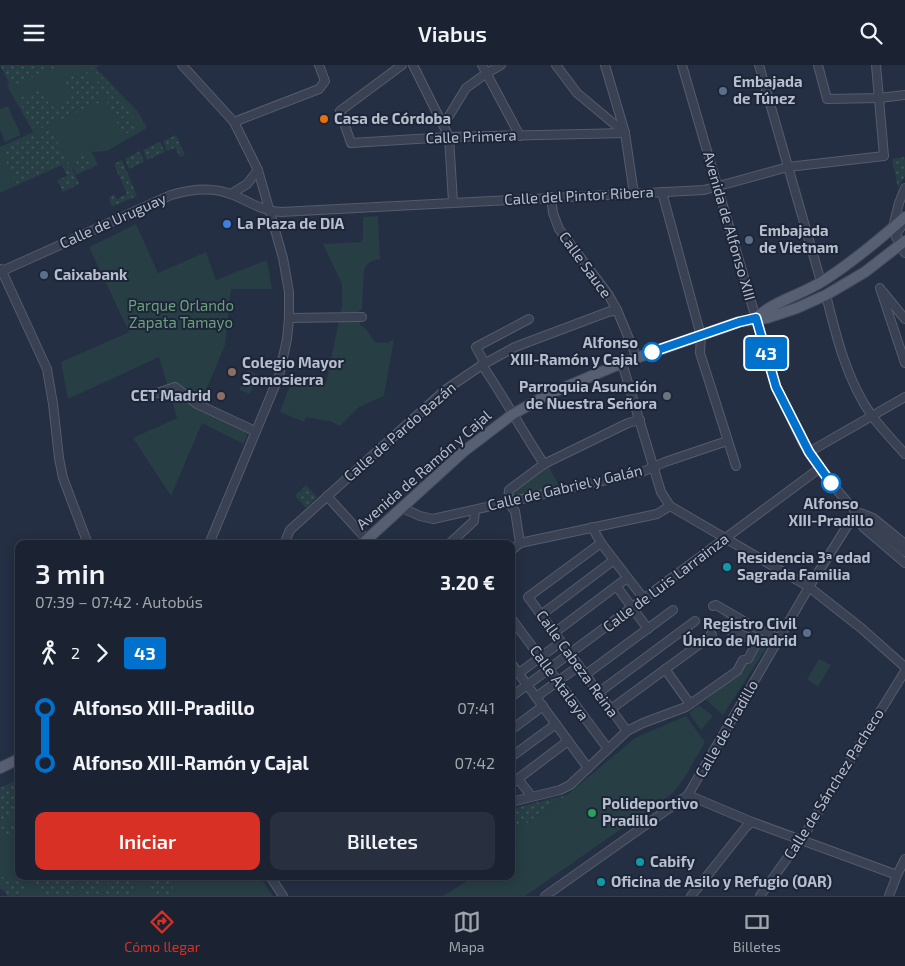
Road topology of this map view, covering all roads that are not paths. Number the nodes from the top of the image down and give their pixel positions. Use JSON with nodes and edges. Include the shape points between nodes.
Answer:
{"nodes":[{"id":1,"x":182,"y":65,"type":"edge"},
{"id":2,"x":319,"y":65,"type":"edge"},
{"id":3,"x":402,"y":65,"type":"edge"},
{"id":4,"x":412,"y":65,"type":"edge"},
{"id":5,"x":482,"y":65,"type":"edge"},
{"id":6,"x":502,"y":65,"type":"edge"},
{"id":7,"x":556,"y":65,"type":"edge"},
{"id":8,"x":605,"y":65,"type":"edge"},
{"id":9,"x":682,"y":65,"type":"edge"},
{"id":10,"x":759,"y":65,"type":"edge"},
{"id":11,"x":818,"y":65,"type":"edge"},
{"id":12,"x":876,"y":65,"type":"edge"},
{"id":13,"x":486,"y":73,"type":"junction"},
{"id":14,"x":905,"y":95,"type":"edge"},
{"id":15,"x":879,"y":98,"type":"junction"},
{"id":16,"x":234,"y":122,"type":"junction"},
{"id":17,"x":444,"y":125,"type":"junction"},
{"id":18,"x":625,"y":133,"type":"junction"},
{"id":19,"x":520,"y":136,"type":"junction"},
{"id":20,"x":450,"y":137,"type":"junction"},
{"id":21,"x":788,"y":167,"type":"junction"},
{"id":22,"x":258,"y":170,"type":"junction"},
{"id":23,"x":718,"y":188,"type":"junction"},
{"id":24,"x":905,"y":189,"type":"edge"},
{"id":25,"x":662,"y":192,"type":"junction"},
{"id":26,"x":231,"y":194,"type":"junction"},
{"id":27,"x":634,"y":194,"type":"junction"},
{"id":28,"x":552,"y":197,"type":"junction"},
{"id":29,"x":453,"y":202,"type":"junction"},
{"id":30,"x":270,"y":211,"type":"junction"},
{"id":31,"x":905,"y":217,"type":"edge"},
{"id":32,"x":905,"y":221,"type":"edge"},
{"id":33,"x":893,"y":227,"type":"junction"},
{"id":34,"x":903,"y":247,"type":"edge"},
{"id":35,"x":1,"y":270,"type":"edge"},
{"id":36,"x":821,"y":282,"type":"junction"},
{"id":37,"x":826,"y":295,"type":"junction"},
{"id":38,"x":617,"y":310,"type":"junction"},
{"id":39,"x":362,"y":317,"type":"dead end"},
{"id":40,"x":289,"y":318,"type":"junction"},
{"id":41,"x":756,"y":318,"type":"junction"},
{"id":42,"x":529,"y":319,"type":"dead end"},
{"id":43,"x":905,"y":319,"type":"edge"},
{"id":44,"x":701,"y":336,"type":"junction"},
{"id":45,"x":637,"y":358,"type":"junction"},
{"id":46,"x":622,"y":363,"type":"junction"},
{"id":47,"x":905,"y":363,"type":"edge"},
{"id":48,"x":482,"y":365,"type":"junction"},
{"id":49,"x":145,"y":397,"type":"dead end"},
{"id":50,"x":905,"y":397,"type":"edge"},
{"id":51,"x":513,"y":414,"type":"junction"},
{"id":52,"x":872,"y":415,"type":"junction"},
{"id":53,"x":640,"y":420,"type":"junction"},
{"id":54,"x":255,"y":431,"type":"junction"},
{"id":55,"x":727,"y":441,"type":"junction"},
{"id":56,"x":809,"y":452,"type":"junction"},
{"id":57,"x":905,"y":454,"type":"edge"},
{"id":58,"x":544,"y":464,"type":"junction"},
{"id":59,"x":736,"y":466,"type":"dead end"},
{"id":60,"x":653,"y":467,"type":"junction"},
{"id":61,"x":820,"y":468,"type":"junction"},
{"id":62,"x":327,"y":496,"type":"junction"},
{"id":63,"x":508,"y":502,"type":"junction"},
{"id":64,"x":670,"y":506,"type":"junction"},
{"id":65,"x":402,"y":508,"type":"junction"},
{"id":66,"x":474,"y":510,"type":"junction"},
{"id":67,"x":856,"y":512,"type":"junction"},
{"id":68,"x":592,"y":527,"type":"junction"},
{"id":69,"x":726,"y":538,"type":"junction"},
{"id":70,"x":86,"y":540,"type":"edge"},
{"id":71,"x":211,"y":540,"type":"edge"},
{"id":72,"x":286,"y":540,"type":"edge"},
{"id":73,"x":363,"y":540,"type":"edge"},
{"id":74,"x":367,"y":540,"type":"edge"},
{"id":75,"x":453,"y":540,"type":"edge"},
{"id":76,"x":520,"y":543,"type":"junction"},
{"id":77,"x":601,"y":543,"type":"junction"},
{"id":78,"x":905,"y":544,"type":"edge"},
{"id":79,"x":515,"y":547,"type":"edge"},
{"id":80,"x":905,"y":552,"type":"edge"},
{"id":81,"x":614,"y":560,"type":"junction"},
{"id":82,"x":905,"y":563,"type":"edge"},
{"id":83,"x":627,"y":578,"type":"junction"},
{"id":84,"x":616,"y":587,"type":"junction"},
{"id":85,"x":809,"y":587,"type":"junction"},
{"id":86,"x":644,"y":599,"type":"junction"},
{"id":87,"x":713,"y":606,"type":"dead end"},
{"id":88,"x":632,"y":607,"type":"junction"},
{"id":89,"x":673,"y":610,"type":"dead end"},
{"id":90,"x":541,"y":615,"type":"junction"},
{"id":91,"x":695,"y":621,"type":"dead end"},
{"id":92,"x":515,"y":623,"type":"edge"},
{"id":93,"x":720,"y":627,"type":"dead end"},
{"id":94,"x":648,"y":629,"type":"junction"},
{"id":95,"x":554,"y":633,"type":"junction"},
{"id":96,"x":711,"y":634,"type":"dead end"},
{"id":97,"x":776,"y":637,"type":"dead end"},
{"id":98,"x":561,"y":641,"type":"junction"},
{"id":99,"x":570,"y":654,"type":"junction"},
{"id":100,"x":540,"y":657,"type":"junction"},
{"id":101,"x":579,"y":666,"type":"junction"},
{"id":102,"x":905,"y":667,"type":"edge"},
{"id":103,"x":515,"y":668,"type":"edge"},
{"id":104,"x":549,"y":669,"type":"junction"},
{"id":105,"x":665,"y":669,"type":"junction"},
{"id":106,"x":905,"y":671,"type":"edge"},
{"id":107,"x":519,"y":673,"type":"junction"},
{"id":108,"x":585,"y":675,"type":"junction"},
{"id":109,"x":558,"y":681,"type":"junction"},
{"id":110,"x":528,"y":685,"type":"junction"},
{"id":111,"x":598,"y":693,"type":"junction"},
{"id":112,"x":515,"y":694,"type":"edge"},
{"id":113,"x":536,"y":697,"type":"junction"},
{"id":114,"x":690,"y":704,"type":"junction"},
{"id":115,"x":543,"y":706,"type":"junction"},
{"id":116,"x":611,"y":709,"type":"junction"},
{"id":117,"x":556,"y":724,"type":"junction"},
{"id":118,"x":515,"y":727,"type":"edge"},
{"id":119,"x":627,"y":731,"type":"junction"},
{"id":120,"x":568,"y":741,"type":"junction"},
{"id":121,"x":608,"y":749,"type":"junction"},
{"id":122,"x":515,"y":754,"type":"edge"},
{"id":123,"x":15,"y":761,"type":"edge"},
{"id":124,"x":0,"y":767,"type":"edge"},
{"id":125,"x":588,"y":769,"type":"junction"},
{"id":126,"x":515,"y":781,"type":"edge"},
{"id":127,"x":529,"y":793,"type":"dead end"},
{"id":128,"x":688,"y":795,"type":"junction"},
{"id":129,"x":515,"y":801,"type":"edge"},
{"id":130,"x":752,"y":822,"type":"junction"},
{"id":131,"x":801,"y":840,"type":"junction"},
{"id":132,"x":905,"y":859,"type":"edge"},
{"id":133,"x":896,"y":875,"type":"junction"},
{"id":134,"x":273,"y":880,"type":"edge"},
{"id":135,"x":283,"y":896,"type":"edge"},
{"id":136,"x":545,"y":896,"type":"edge"},
{"id":137,"x":691,"y":896,"type":"edge"},
{"id":138,"x":760,"y":896,"type":"edge"},
{"id":139,"x":889,"y":896,"type":"edge"}],
"edges":[{"from":1,"to":16,"type":"street"},
{"from":2,"to":16,"type":"street","via":[[325,81],[319,89]]},
{"from":3,"to":20,"type":"street","name":"Calle Primera","via":[[340,111],[351,143]]},
{"from":4,"to":17,"type":"street"},
{"from":5,"to":13,"type":"street"},
{"from":6,"to":13,"type":"street"},
{"from":7,"to":18,"type":"street","via":[[577,93]]},
{"from":8,"to":18,"type":"street"},
{"from":9,"to":23,"type":"street","name":"Avenida de Alfonso XIII"},
{"from":10,"to":21,"type":"street"},
{"from":11,"to":15,"type":"street","via":[[827,99]]},
{"from":12,"to":15,"type":"street"},
{"from":13,"to":17,"type":"street","via":[[466,89]]},
{"from":13,"to":19,"type":"street"},
{"from":14,"to":15,"type":"street"},
{"from":15,"to":21,"type":"street","name":"Calle del Pintor Ribera","via":[[884,155]]},
{"from":16,"to":22,"type":"street"},
{"from":17,"to":20,"type":"street"},
{"from":18,"to":19,"type":"street","name":"Calle Primera"},
{"from":18,"to":27,"type":"street"},
{"from":19,"to":20,"type":"street","name":"Calle Primera"},
{"from":20,"to":29,"type":"street"},
{"from":21,"to":23,"type":"street","name":"Calle del Pintor Ribera"},
{"from":21,"to":36,"type":"street"},
{"from":22,"to":26,"type":"street","via":[[247,185]]},
{"from":22,"to":30,"type":"street"},
{"from":23,"to":25,"type":"street","name":"Calle del Pintor Ribera"},
{"from":23,"to":41,"type":"street","name":"Avenida de Alfonso XIII"},
{"from":24,"to":33,"type":"street"},
{"from":25,"to":27,"type":"street","name":"Calle del Pintor Ribera"},
{"from":25,"to":44,"type":"street"},
{"from":26,"to":30,"type":"street","name":"Calle de Uruguay"},
{"from":26,"to":35,"type":"street","name":"Calle de Uruguay","via":[[206,189],[171,195]]},
{"from":27,"to":28,"type":"street","name":"Calle del Pintor Ribera"},
{"from":28,"to":29,"type":"street","name":"Calle del Pintor Ribera"},
{"from":28,"to":38,"type":"street","name":"Calle Sauce","via":[[558,229],[600,282]]},
{"from":29,"to":30,"type":"street","name":"Calle del Pintor Ribera"},
{"from":30,"to":40,"type":"street","via":[[287,279]]},
{"from":31,"to":33,"type":"main road","name":"Avenida de Ramón y Cajal"},
{"from":32,"to":34,"type":"street","via":[[896,234]]},
{"from":33,"to":36,"type":"main road","name":"Avenida de Ramón y Cajal","via":[[853,261]]},
{"from":34,"to":37,"type":"main road","name":"Avenida de Ramón y Cajal"},
{"from":35,"to":70,"type":"street","via":[[47,369],[63,479]]},
{"from":36,"to":41,"type":"main road","name":"Avenida de Ramón y Cajal","via":[[765,310]]},
{"from":37,"to":41,"type":"main road","name":"Avenida de Ramón y Cajal","via":[[768,318]]},
{"from":37,"to":52,"type":"street","via":[[836,338],[854,384]]},
{"from":38,"to":45,"type":"street","name":"Calle Sauce"},
{"from":38,"to":48,"type":"street","name":"Calle de Pardo Bazán","via":[[515,347]]},
{"from":39,"to":40,"type":"street"},
{"from":40,"to":54,"type":"street","via":[[278,376]]},
{"from":41,"to":44,"type":"main road","name":"Avenida de Ramón y Cajal"},
{"from":41,"to":56,"type":"street","name":"Avenida de Alfonso XIII","via":[[776,387]]},
{"from":42,"to":48,"type":"street","via":[[476,347],[483,360]]},
{"from":43,"to":47,"type":"street","via":[[880,288]]},
{"from":44,"to":45,"type":"main road","name":"Avenida de Ramón y Cajal"},
{"from":44,"to":55,"type":"street","via":[[700,353]]},
{"from":45,"to":46,"type":"main road","name":"Avenida de Ramón y Cajal"},
{"from":46,"to":51,"type":"main road","name":"Avenida de Ramón y Cajal","via":[[549,394]]},
{"from":46,"to":53,"type":"street"},
{"from":48,"to":51,"type":"street"},
{"from":48,"to":62,"type":"street","name":"Calle de Pardo Bazán","via":[[445,389]]},
{"from":49,"to":54,"type":"street","via":[[175,387],[197,404]]},
{"from":50,"to":52,"type":"street"},
{"from":51,"to":58,"type":"street"},
{"from":51,"to":65,"type":"main road","name":"Avenida de Ramón y Cajal","via":[[463,451]]},
{"from":52,"to":56,"type":"street"},
{"from":52,"to":57,"type":"street"},
{"from":53,"to":58,"type":"street"},
{"from":53,"to":60,"type":"street"},
{"from":54,"to":71,"type":"street"},
{"from":55,"to":59,"type":"street"},
{"from":55,"to":60,"type":"street","name":"Calle de Gabriel y Galán"},
{"from":56,"to":61,"type":"street","name":"Avenida de Alfonso XIII"},
{"from":58,"to":63,"type":"street","via":[[509,490]]},
{"from":60,"to":63,"type":"street","name":"Calle de Gabriel y Galán"},
{"from":60,"to":64,"type":"street"},
{"from":61,"to":67,"type":"street","name":"Avenida de Alfonso XIII"},
{"from":61,"to":69,"type":"street","name":"Calle de Luis Larrainza"},
{"from":62,"to":72,"type":"street","name":"Calle de Pardo Bazán","via":[[290,530]]},
{"from":62,"to":73,"type":"street"},
{"from":63,"to":66,"type":"street","name":"Calle de Gabriel y Galán"},
{"from":63,"to":76,"type":"street","via":[[515,511]]},
{"from":64,"to":68,"type":"street","via":[[657,514]]},
{"from":64,"to":69,"type":"street"},
{"from":65,"to":66,"type":"street","name":"Calle de Gabriel y Galán","via":[[433,519]]},
{"from":65,"to":74,"type":"main road","name":"Avenida de Ramón y Cajal"},
{"from":66,"to":75,"type":"street","via":[[474,521]]},
{"from":67,"to":78,"type":"street","name":"Avenida de Alfonso XIII","via":[[873,518]]},
{"from":67,"to":80,"type":"street","name":"Avenida de Alfonso XIII"},
{"from":67,"to":82,"type":"street","name":"Avenida de Alfonso XIII","via":[[864,528]]},
{"from":67,"to":85,"type":"street","name":"Calle de Pradillo"},
{"from":68,"to":76,"type":"street"},
{"from":68,"to":77,"type":"street"},
{"from":69,"to":85,"type":"street"},
{"from":69,"to":86,"type":"street","name":"Calle de Luis Larrainza"},
{"from":76,"to":79,"type":"street"},
{"from":77,"to":81,"type":"street"},
{"from":77,"to":90,"type":"street","name":"Calle Cabeza Reina","via":[[528,597]]},
{"from":81,"to":83,"type":"street"},
{"from":81,"to":90,"type":"street"},
{"from":83,"to":84,"type":"street"},
{"from":83,"to":86,"type":"street"},
{"from":84,"to":88,"type":"street"},
{"from":84,"to":95,"type":"street"},
{"from":85,"to":102,"type":"street"},
{"from":85,"to":128,"type":"street","name":"Calle de Pradillo"},
{"from":86,"to":88,"type":"street","name":"Calle de Luis Larrainza"},
{"from":87,"to":97,"type":"street"},
{"from":88,"to":94,"type":"street"},
{"from":88,"to":99,"type":"street","name":"Calle de Luis Larrainza"},
{"from":89,"to":94,"type":"street"},
{"from":90,"to":95,"type":"street","name":"Calle Cabeza Reina"},
{"from":91,"to":111,"type":"street"},
{"from":92,"to":100,"type":"street","name":"Calle Atalaya"},
{"from":93,"to":114,"type":"street","via":[[750,640],[755,646],[737,671]]},
{"from":94,"to":108,"type":"street"},
{"from":95,"to":98,"type":"street","name":"Calle Cabeza Reina"},
{"from":96,"to":105,"type":"street"},
{"from":98,"to":99,"type":"street","name":"Calle Cabeza Reina"},
{"from":98,"to":100,"type":"street"},
{"from":99,"to":101,"type":"street","name":"Calle Cabeza Reina"},
{"from":99,"to":104,"type":"street","name":"Calle de Luis Larrainza"},
{"from":100,"to":104,"type":"street","name":"Calle Atalaya"},
{"from":100,"to":107,"type":"street"},
{"from":101,"to":108,"type":"street","name":"Calle Cabeza Reina"},
{"from":101,"to":109,"type":"street"},
{"from":103,"to":107,"type":"street"},
{"from":104,"to":109,"type":"street","name":"Calle Atalaya"},
{"from":104,"to":110,"type":"street","name":"Calle de Luis Larrainza"},
{"from":105,"to":114,"type":"street"},
{"from":105,"to":116,"type":"street"},
{"from":106,"to":131,"type":"street","name":"Calle de Sánchez Pacheco"},
{"from":107,"to":110,"type":"street"},
{"from":108,"to":111,"type":"street","name":"Calle Cabeza Reina"},
{"from":109,"to":113,"type":"street"},
{"from":109,"to":121,"type":"street","name":"Calle Atalaya"},
{"from":110,"to":112,"type":"street","name":"Calle de Luis Larrainza"},
{"from":110,"to":113,"type":"street"},
{"from":111,"to":116,"type":"street","name":"Calle Cabeza Reina"},
{"from":113,"to":115,"type":"street"},
{"from":114,"to":119,"type":"street"},
{"from":115,"to":117,"type":"street"},
{"from":115,"to":118,"type":"street"},
{"from":116,"to":119,"type":"street","name":"Calle Cabeza Reina"},
{"from":117,"to":120,"type":"street"},
{"from":117,"to":122,"type":"street"},
{"from":119,"to":121,"type":"street"},
{"from":120,"to":125,"type":"street"},
{"from":120,"to":126,"type":"street"},
{"from":121,"to":125,"type":"street"},
{"from":123,"to":124,"type":"main road"},
{"from":125,"to":129,"type":"street","via":[[565,788]]},
{"from":126,"to":127,"type":"street"},
{"from":128,"to":130,"type":"street"},
{"from":128,"to":136,"type":"street","name":"Calle de Pradillo"},
{"from":130,"to":131,"type":"street"},
{"from":130,"to":137,"type":"street"},
{"from":131,"to":133,"type":"street"},
{"from":131,"to":138,"type":"street","name":"Calle de Sánchez Pacheco"},
{"from":132,"to":133,"type":"street"},
{"from":133,"to":139,"type":"street"},
{"from":134,"to":135,"type":"street"}]}
